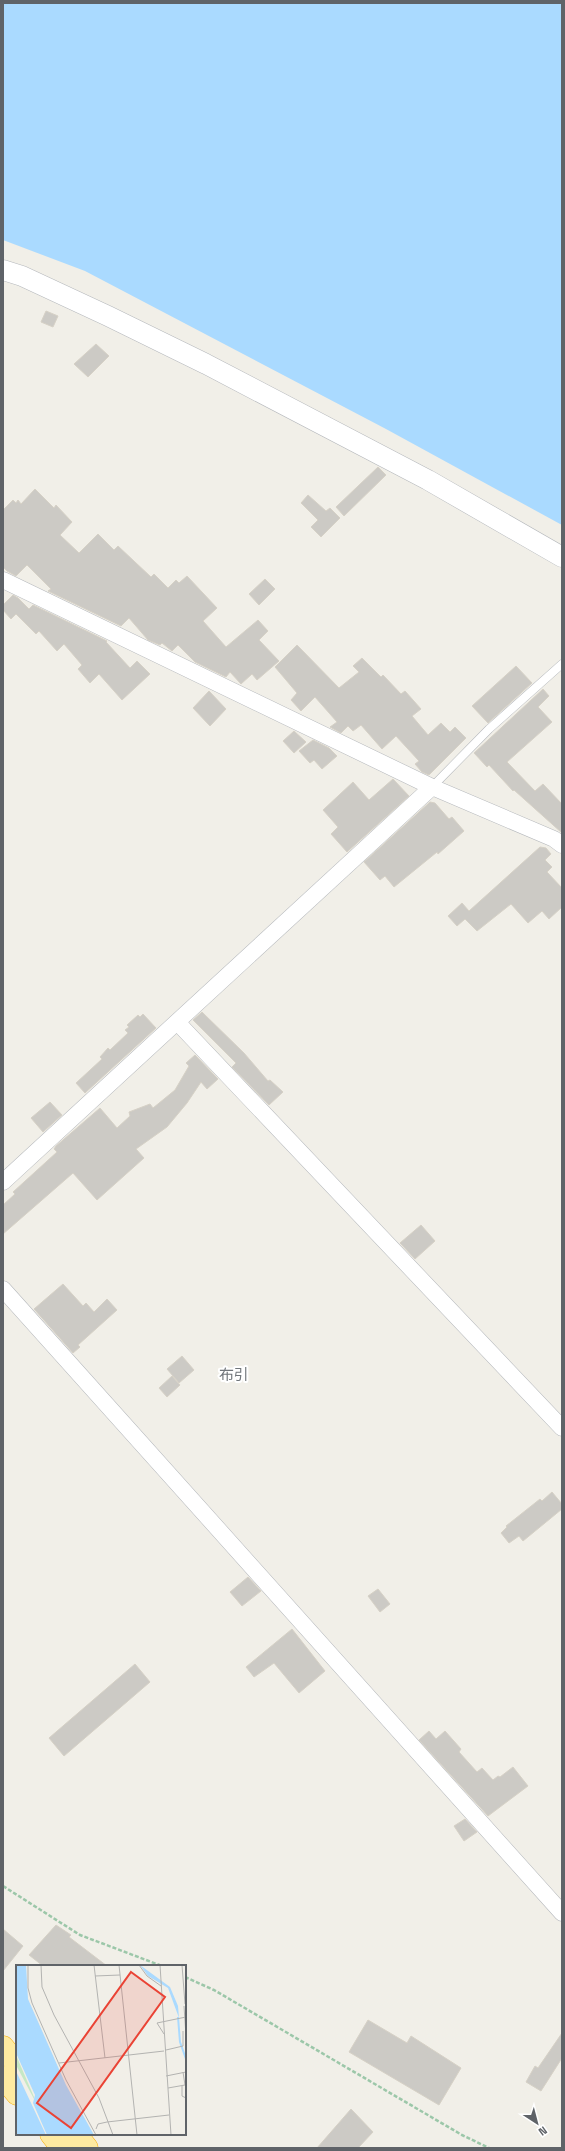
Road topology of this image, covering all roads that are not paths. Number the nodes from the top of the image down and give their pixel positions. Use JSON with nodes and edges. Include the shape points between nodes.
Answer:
{"nodes":[{"id":1,"x":3,"y":270,"type":"edge"},
{"id":2,"x":562,"y":557,"type":"edge"},
{"id":3,"x":3,"y":580,"type":"edge"},
{"id":4,"x":562,"y":664,"type":"edge"},
{"id":5,"x":432,"y":788,"type":"junction"},
{"id":6,"x":562,"y":845,"type":"edge"},
{"id":7,"x":178,"y":1023,"type":"junction"},
{"id":8,"x":3,"y":1182,"type":"edge"},
{"id":9,"x":3,"y":1289,"type":"edge"},
{"id":10,"x":562,"y":1428,"type":"edge"},
{"id":11,"x":562,"y":1913,"type":"edge"},
{"id":12,"x":3,"y":2047,"type":"edge"},
{"id":13,"x":16,"y":2063,"type":"edge"},
{"id":14,"x":3,"y":2077,"type":"edge"},
{"id":15,"x":16,"y":2093,"type":"edge"},
{"id":16,"x":52,"y":2135,"type":"edge"},
{"id":17,"x":77,"y":2135,"type":"edge"},
{"id":18,"x":62,"y":2148,"type":"edge"},
{"id":19,"x":87,"y":2148,"type":"edge"}],
"edges":[{"from":1,"to":2,"type":"street","via":[[22,276],[176,348],[434,483]]},
{"from":3,"to":5,"type":"street"},
{"from":4,"to":5,"type":"lane","via":[[489,729]]},
{"from":5,"to":6,"type":"street","via":[[554,839]]},
{"from":5,"to":7,"type":"street"},
{"from":7,"to":8,"type":"street"},
{"from":7,"to":10,"type":"street"},
{"from":9,"to":11,"type":"street"},
{"from":12,"to":13,"type":"highway"},
{"from":14,"to":15,"type":"highway"},
{"from":16,"to":18,"type":"highway"},
{"from":17,"to":19,"type":"highway"}]}
